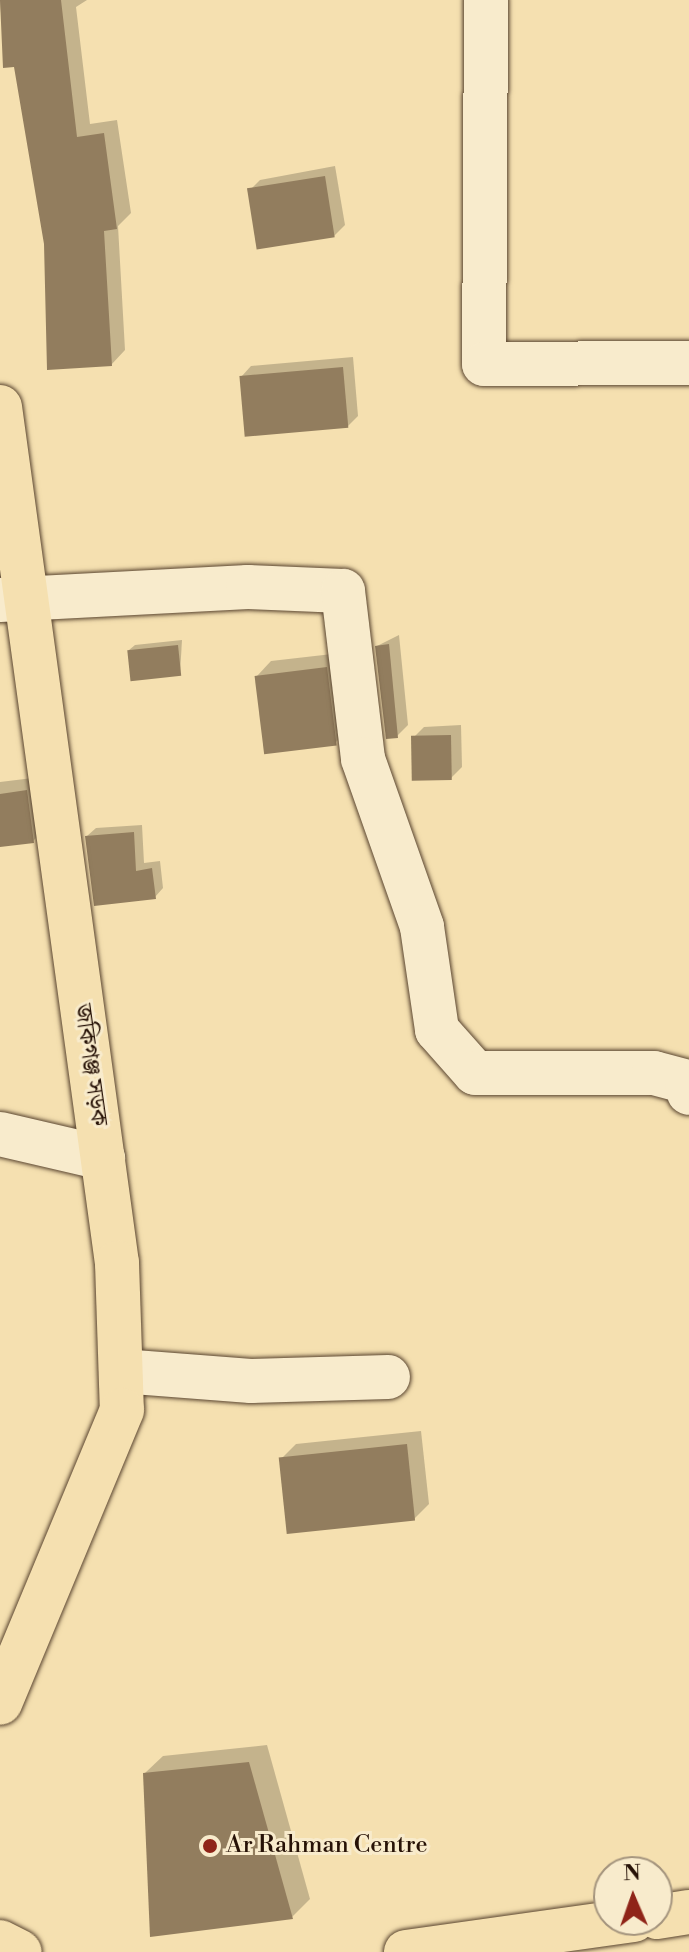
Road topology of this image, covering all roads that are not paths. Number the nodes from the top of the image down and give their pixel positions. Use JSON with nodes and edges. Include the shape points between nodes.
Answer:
{"nodes":[{"id":1,"x":486,"y":0,"type":"edge"},
{"id":2,"x":689,"y":363,"type":"edge"},
{"id":3,"x":0,"y":407,"type":"edge"},
{"id":4,"x":13,"y":599,"type":"edge"},
{"id":5,"x":689,"y":1093,"type":"edge"},
{"id":6,"x":0,"y":1134,"type":"edge"},
{"id":7,"x":103,"y":1158,"type":"junction"},
{"id":8,"x":121,"y":1371,"type":"junction"},
{"id":9,"x":388,"y":1377,"type":"dead end"},
{"id":10,"x":0,"y":1703,"type":"edge"},
{"id":11,"x":593,"y":1926,"type":"edge"},
{"id":12,"x":0,"y":1942,"type":"edge"},
{"id":13,"x":20,"y":1952,"type":"edge"},
{"id":14,"x":406,"y":1952,"type":"edge"}],
"edges":[{"from":1,"to":2,"type":"street","via":[[484,364]]},
{"from":3,"to":4,"type":"main road","name":"জকিগঞ্জ সড়ক"},
{"from":4,"to":5,"type":"street","via":[[248,587],[343,591],[363,759],[422,927],[437,1030],[475,1073],[654,1073],[687,1082]]},
{"from":4,"to":7,"type":"main road","name":"জকিগঞ্জ সড়ক"},
{"from":6,"to":7,"type":"street"},
{"from":7,"to":8,"type":"main road","name":"জকিগঞ্জ সড়ক"},
{"from":8,"to":9,"type":"street","via":[[251,1381]]},
{"from":8,"to":10,"type":"main road","name":"জকিগঞ্জ সড়ক","via":[[122,1410]]},
{"from":11,"to":14,"type":"main road"},
{"from":12,"to":13,"type":"main road"}]}
